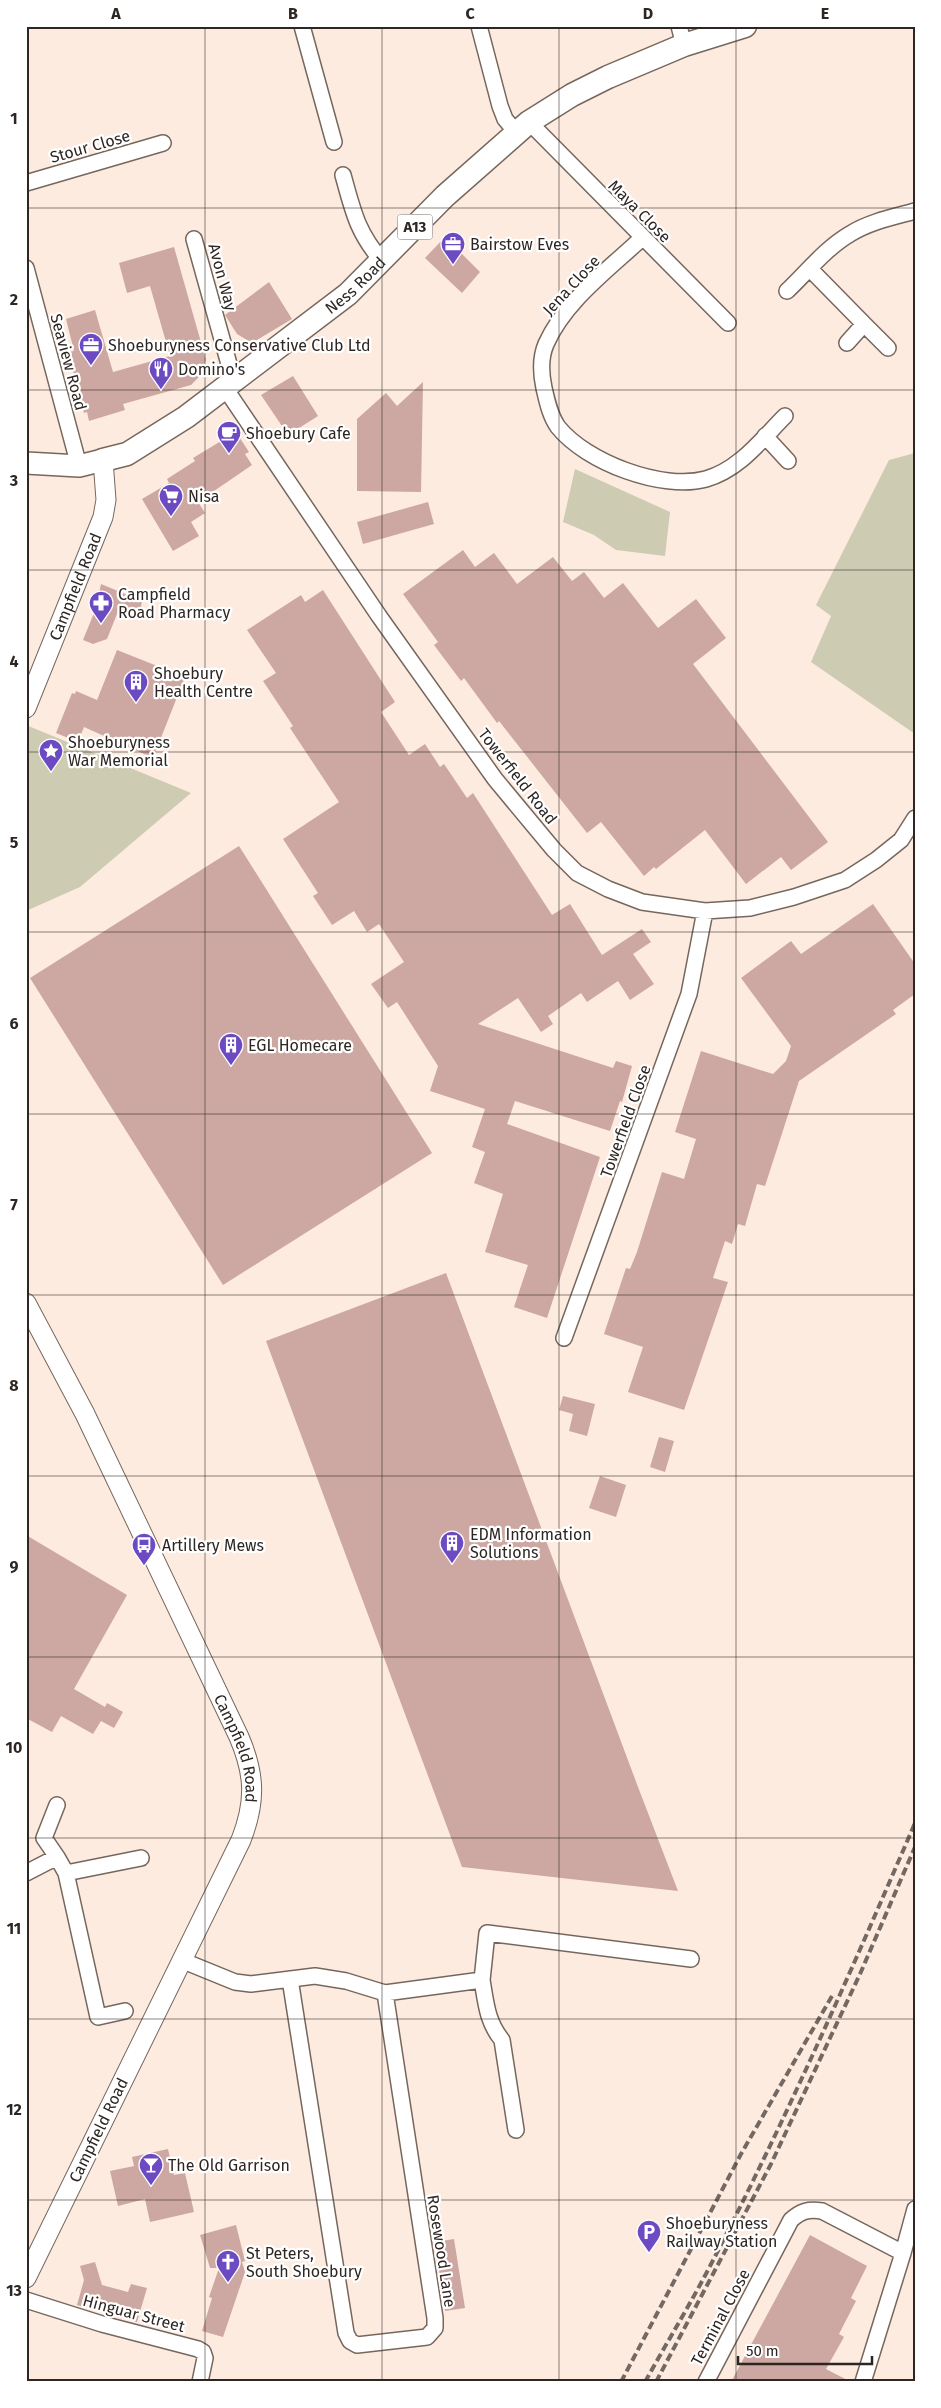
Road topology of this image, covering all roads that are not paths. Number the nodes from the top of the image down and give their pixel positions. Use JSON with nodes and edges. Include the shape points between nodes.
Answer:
{"nodes":[{"id":1,"x":302,"y":26,"type":"edge"},
{"id":2,"x":479,"y":26,"type":"edge"},
{"id":3,"x":745,"y":26,"type":"edge"},
{"id":4,"x":681,"y":36,"type":"edge"},
{"id":5,"x":523,"y":127,"type":"junction"},
{"id":6,"x":334,"y":142,"type":"dead end"},
{"id":7,"x":163,"y":143,"type":"dead end"},
{"id":8,"x":343,"y":176,"type":"dead end"},
{"id":9,"x":26,"y":183,"type":"edge"},
{"id":10,"x":915,"y":211,"type":"edge"},
{"id":11,"x":642,"y":238,"type":"junction"},
{"id":12,"x":194,"y":239,"type":"dead end"},
{"id":13,"x":382,"y":261,"type":"junction"},
{"id":14,"x":26,"y":268,"type":"edge"},
{"id":15,"x":810,"y":269,"type":"junction"},
{"id":16,"x":787,"y":291,"type":"dead end"},
{"id":17,"x":728,"y":322,"type":"dead end"},
{"id":18,"x":864,"y":324,"type":"junction"},
{"id":19,"x":847,"y":343,"type":"dead end"},
{"id":20,"x":888,"y":348,"type":"dead end"},
{"id":21,"x":230,"y":385,"type":"junction"},
{"id":22,"x":785,"y":416,"type":"dead end"},
{"id":23,"x":765,"y":436,"type":"junction"},
{"id":24,"x":103,"y":460,"type":"junction"},
{"id":25,"x":788,"y":461,"type":"dead end"},
{"id":26,"x":26,"y":463,"type":"edge"},
{"id":27,"x":78,"y":466,"type":"junction"},
{"id":28,"x":26,"y":708,"type":"edge"},
{"id":29,"x":915,"y":818,"type":"edge"},
{"id":30,"x":705,"y":912,"type":"junction"},
{"id":31,"x":26,"y":1303,"type":"edge"},
{"id":32,"x":564,"y":1338,"type":"dead end"},
{"id":33,"x":57,"y":1805,"type":"dead end"},
{"id":34,"x":57,"y":1857,"type":"junction"},
{"id":35,"x":141,"y":1858,"type":"dead end"},
{"id":36,"x":26,"y":1873,"type":"edge"},
{"id":37,"x":66,"y":1873,"type":"junction"},
{"id":38,"x":692,"y":1959,"type":"dead end"},
{"id":39,"x":181,"y":1960,"type":"junction"},
{"id":40,"x":290,"y":1979,"type":"junction"},
{"id":41,"x":482,"y":1980,"type":"junction"},
{"id":42,"x":385,"y":1993,"type":"junction"},
{"id":43,"x":125,"y":2012,"type":"dead end"},
{"id":44,"x":516,"y":2130,"type":"dead end"},
{"id":45,"x":915,"y":2209,"type":"edge"},
{"id":46,"x":903,"y":2253,"type":"junction"},
{"id":47,"x":26,"y":2278,"type":"edge"},
{"id":48,"x":26,"y":2300,"type":"edge"},
{"id":49,"x":200,"y":2382,"type":"edge"},
{"id":50,"x":706,"y":2382,"type":"edge"},
{"id":51,"x":862,"y":2382,"type":"edge"}],
"edges":[{"from":1,"to":6,"type":"street"},
{"from":2,"to":5,"type":"street","name":"Maya Close","via":[[505,119]]},
{"from":3,"to":4,"type":"main road","name":"Ness Road","number":"A13"},
{"from":4,"to":5,"type":"main road","name":"Ness Road","number":"A13","via":[[572,95]]},
{"from":5,"to":11,"type":"street","name":"Maya Close"},
{"from":5,"to":13,"type":"main road","name":"Ness Road","number":"A13","via":[[445,196]]},
{"from":7,"to":9,"type":"street","name":"Stour Close"},
{"from":8,"to":13,"type":"street","via":[[358,227],[365,242]]},
{"from":10,"to":15,"type":"street","via":[[850,234]]},
{"from":11,"to":17,"type":"street","name":"Maya Close"},
{"from":11,"to":23,"type":"street","name":"Jena Close","via":[[569,308],[546,345],[541,365],[543,383],[548,408],[558,426],[594,457],[659,480],[705,479],[727,470],[740,462]]},
{"from":12,"to":21,"type":"street","name":"Avon Way"},
{"from":13,"to":21,"type":"main road","name":"Ness Road","number":"A13","via":[[348,294]]},
{"from":14,"to":27,"type":"street","name":"Seaview Road"},
{"from":15,"to":16,"type":"street"},
{"from":15,"to":18,"type":"street"},
{"from":18,"to":19,"type":"street"},
{"from":18,"to":20,"type":"street"},
{"from":21,"to":24,"type":"main road","name":"Ness Road","number":"A13","via":[[158,436],[127,454]]},
{"from":21,"to":30,"type":"street","name":"Towerfield Road","via":[[379,616],[495,779],[554,850],[577,873],[608,889],[642,902]]},
{"from":22,"to":23,"type":"street","name":"Jena Close"},
{"from":23,"to":25,"type":"street"},
{"from":24,"to":27,"type":"main road","name":"Ness Road"},
{"from":24,"to":28,"type":"street","name":"Campfield Road","via":[[104,517]]},
{"from":26,"to":27,"type":"main road","name":"Ness Road"},
{"from":29,"to":30,"type":"street","name":"Towerfield Road","via":[[901,840],[845,880],[750,908]]},
{"from":30,"to":32,"type":"street","name":"Towerfield Close","via":[[690,994]]},
{"from":31,"to":39,"type":"street","name":"Campfield Road","via":[[85,1414],[239,1737],[251,1770],[252,1801],[246,1828]]},
{"from":33,"to":34,"type":"street","via":[[44,1838]]},
{"from":34,"to":36,"type":"street"},
{"from":34,"to":37,"type":"street"},
{"from":35,"to":37,"type":"street"},
{"from":37,"to":43,"type":"street","via":[[98,2017]]},
{"from":38,"to":41,"type":"street","via":[[487,1933]]},
{"from":39,"to":40,"type":"street","via":[[235,1982],[251,1984]]},
{"from":39,"to":47,"type":"street","name":"Campfield Road"},
{"from":40,"to":42,"type":"street","via":[[330,1977]]},
{"from":40,"to":42,"type":"street","name":"Rosewood Lane","via":[[346,2333],[357,2345],[427,2337],[435,2328]]},
{"from":41,"to":42,"type":"street"},
{"from":41,"to":44,"type":"street","via":[[488,2016],[502,2040]]},
{"from":45,"to":46,"type":"street"},
{"from":46,"to":50,"type":"street","name":"Terminal Close","via":[[822,2211],[800,2212],[791,2220]]},
{"from":46,"to":51,"type":"street"},
{"from":48,"to":49,"type":"street","name":"Hinguar Street","via":[[198,2349],[206,2358]]}]}
